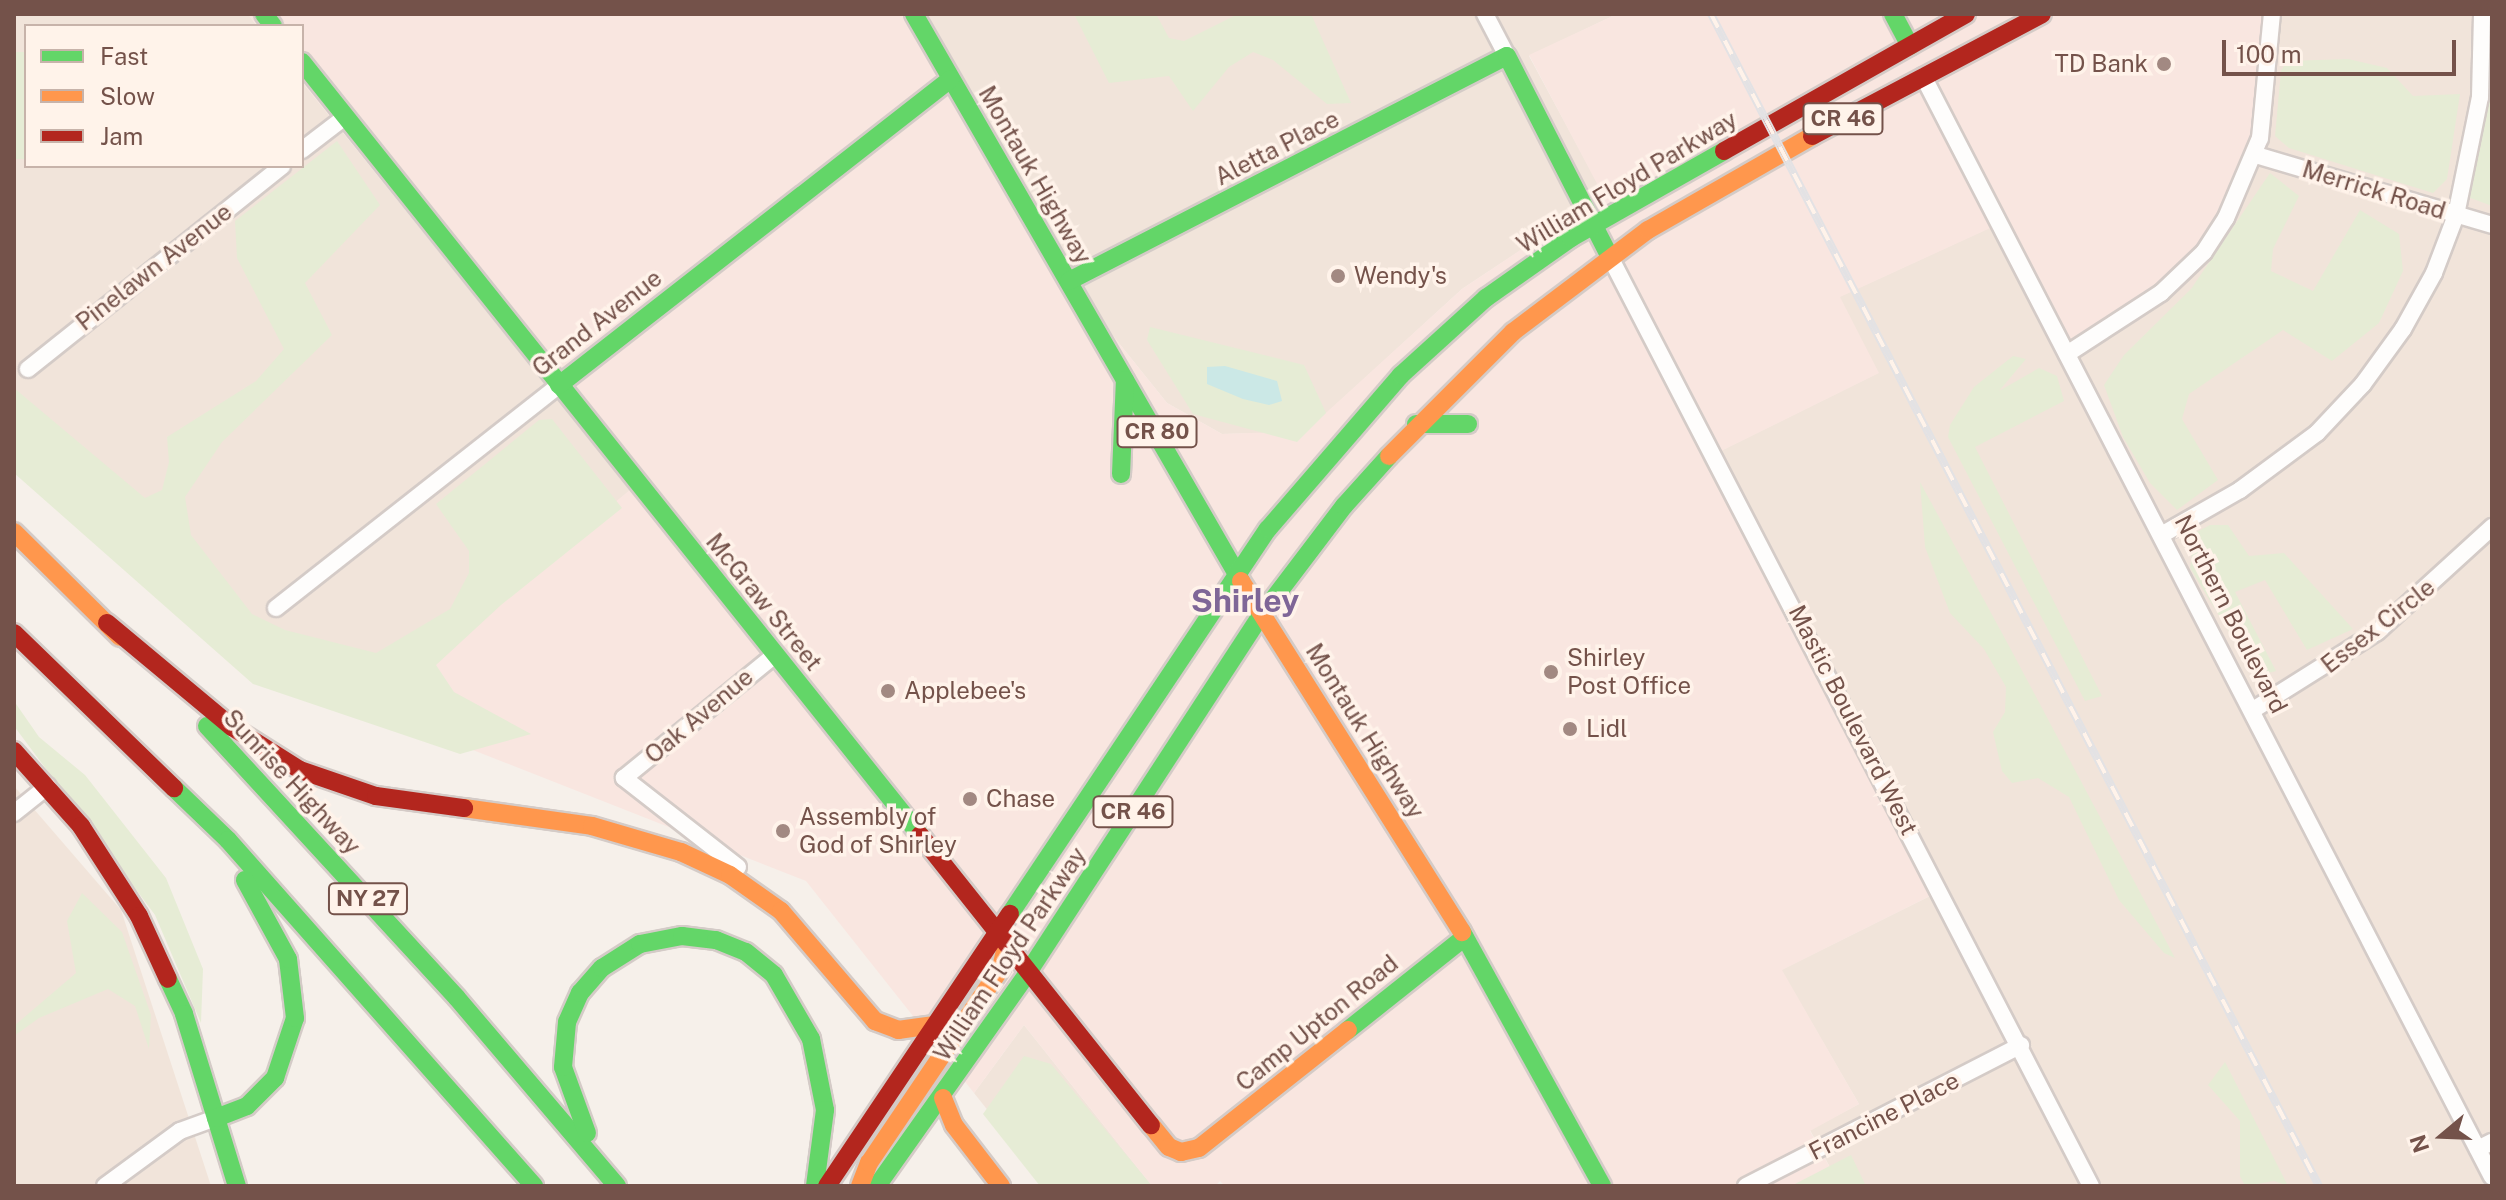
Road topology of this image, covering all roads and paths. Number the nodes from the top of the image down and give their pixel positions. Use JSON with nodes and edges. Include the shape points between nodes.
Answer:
{"nodes":[{"id":1,"x":914,"y":14,"type":"edge"},
{"id":2,"x":1485,"y":14,"type":"edge"},
{"id":3,"x":1893,"y":14,"type":"edge"},
{"id":4,"x":1966,"y":14,"type":"edge"},
{"id":5,"x":2042,"y":14,"type":"edge"},
{"id":6,"x":2272,"y":14,"type":"edge"},
{"id":7,"x":2482,"y":14,"type":"edge"},
{"id":8,"x":1910,"y":46,"type":"junction"},
{"id":9,"x":1507,"y":56,"type":"junction"},
{"id":10,"x":304,"y":65,"type":"edge"},
{"id":11,"x":1923,"y":76,"type":"junction"},
{"id":12,"x":951,"y":79,"type":"junction"},
{"id":13,"x":345,"y":117,"type":"junction"},
{"id":14,"x":304,"y":148,"type":"edge"},
{"id":15,"x":2256,"y":155,"type":"junction"},
{"id":16,"x":279,"y":168,"type":"edge"},
{"id":17,"x":2456,"y":215,"type":"junction"},
{"id":18,"x":1594,"y":224,"type":"junction"},
{"id":19,"x":2492,"y":225,"type":"edge"},
{"id":20,"x":1610,"y":257,"type":"junction"},
{"id":21,"x":1069,"y":281,"type":"junction"},
{"id":22,"x":2067,"y":354,"type":"junction"},
{"id":23,"x":28,"y":369,"type":"dead end"},
{"id":24,"x":1125,"y":377,"type":"junction"},
{"id":25,"x":559,"y":385,"type":"junction"},
{"id":26,"x":1416,"y":424,"type":"junction"},
{"id":27,"x":1468,"y":424,"type":"dead end"},
{"id":28,"x":1121,"y":474,"type":"dead end"},
{"id":29,"x":2492,"y":527,"type":"edge"},
{"id":30,"x":14,"y":532,"type":"edge"},
{"id":31,"x":2163,"y":534,"type":"junction"},
{"id":32,"x":1237,"y":574,"type":"junction"},
{"id":33,"x":276,"y":608,"type":"dead end"},
{"id":34,"x":1262,"y":614,"type":"junction"},
{"id":35,"x":107,"y":623,"type":"junction"},
{"id":36,"x":14,"y":633,"type":"edge"},
{"id":37,"x":775,"y":655,"type":"junction"},
{"id":38,"x":1150,"y":702,"type":"junction"},
{"id":39,"x":2253,"y":710,"type":"junction"},
{"id":40,"x":1110,"y":723,"type":"dead end"},
{"id":41,"x":1093,"y":748,"type":"dead end"},
{"id":42,"x":14,"y":751,"type":"edge"},
{"id":43,"x":1096,"y":782,"type":"junction"},
{"id":44,"x":48,"y":786,"type":"junction"},
{"id":45,"x":174,"y":790,"type":"junction"},
{"id":46,"x":14,"y":813,"type":"edge"},
{"id":47,"x":781,"y":911,"type":"junction"},
{"id":48,"x":1002,"y":936,"type":"junction"},
{"id":49,"x":1465,"y":937,"type":"junction"},
{"id":50,"x":1029,"y":971,"type":"junction"},
{"id":51,"x":933,"y":1025,"type":"junction"},
{"id":52,"x":2021,"y":1045,"type":"junction"},
{"id":53,"x":943,"y":1098,"type":"junction"},
{"id":54,"x":216,"y":1118,"type":"junction"},
{"id":55,"x":2485,"y":1146,"type":"edge"},
{"id":56,"x":1199,"y":1148,"type":"joint"},
{"id":57,"x":2492,"y":1177,"type":"edge"},
{"id":58,"x":105,"y":1186,"type":"edge"},
{"id":59,"x":237,"y":1186,"type":"edge"},
{"id":60,"x":534,"y":1186,"type":"edge"},
{"id":61,"x":618,"y":1186,"type":"edge"},
{"id":62,"x":815,"y":1186,"type":"edge"},
{"id":63,"x":827,"y":1186,"type":"edge"},
{"id":64,"x":860,"y":1186,"type":"edge"},
{"id":65,"x":877,"y":1186,"type":"edge"},
{"id":66,"x":1001,"y":1186,"type":"edge"},
{"id":67,"x":1602,"y":1186,"type":"edge"},
{"id":68,"x":1746,"y":1186,"type":"edge"},
{"id":69,"x":2091,"y":1186,"type":"edge"}],
"edges":[{"from":1,"to":12,"type":"main road","name":"Montauk Highway","number":"CR 80"},
{"from":2,"to":9,"type":"street"},
{"from":3,"to":8,"type":"main road"},
{"from":4,"to":8,"type":"main road","name":"William Floyd Parkway","number":"CR 46"},
{"from":5,"to":11,"type":"main road","name":"William Floyd Parkway","number":"CR 46"},
{"from":6,"to":15,"type":"street"},
{"from":7,"to":17,"type":"street","via":[[2480,97]]},
{"from":8,"to":18,"type":"main road","name":"William Floyd Parkway","number":"CR 46"},
{"from":9,"to":18,"type":"main road"},
{"from":9,"to":21,"type":"main road","name":"Aletta Place"},
{"from":10,"to":13,"type":"main road","name":"McGraw Street"},
{"from":11,"to":20,"type":"main road","name":"William Floyd Parkway","number":"CR 46","via":[[1715,189]]},
{"from":11,"to":22,"type":"street","name":"Northern Boulevard"},
{"from":12,"to":21,"type":"main road","name":"Montauk Highway","number":"CR 80"},
{"from":12,"to":25,"type":"main road","name":"Grand Avenue"},
{"from":13,"to":14,"type":"street"},
{"from":13,"to":25,"type":"main road","name":"McGraw Street"},
{"from":15,"to":17,"type":"street","name":"Merrick Road"},
{"from":15,"to":22,"type":"street","via":[[2226,218],[2189,268],[2147,304]]},
{"from":16,"to":23,"type":"street","name":"Pinelawn Avenue"},
{"from":17,"to":19,"type":"street","name":"Merrick Road"},
{"from":17,"to":31,"type":"street","via":[[2410,316],[2340,411],[2240,490]]},
{"from":18,"to":20,"type":"main road"},
{"from":18,"to":32,"type":"main road","name":"William Floyd Parkway","number":"CR 46","via":[[1486,298],[1401,375],[1307,481]]},
{"from":20,"to":26,"type":"main road","name":"William Floyd Parkway","number":"CR 46","via":[[1513,332]]},
{"from":20,"to":52,"type":"street","name":"Mastic Boulevard West"},
{"from":21,"to":24,"type":"main road","name":"Montauk Highway","number":"CR 80"},
{"from":22,"to":31,"type":"street","name":"Northern Boulevard"},
{"from":24,"to":28,"type":"main road"},
{"from":24,"to":32,"type":"main road","name":"Montauk Highway","number":"CR 80"},
{"from":25,"to":33,"type":"street","name":"Grand Avenue"},
{"from":25,"to":37,"type":"main road","name":"McGraw Street"},
{"from":26,"to":27,"type":"main road"},
{"from":26,"to":34,"type":"main road","name":"William Floyd Parkway","number":"CR 46","via":[[1344,506]]},
{"from":29,"to":39,"type":"street","name":"Essex Circle","via":[[2405,611],[2345,655]]},
{"from":30,"to":35,"type":"main road","name":"Sunrise Highway","number":"NY 27"},
{"from":31,"to":39,"type":"street","name":"Northern Boulevard"},
{"from":32,"to":34,"type":"main road","name":"Montauk Highway","number":"CR 80"},
{"from":32,"to":38,"type":"main road","name":"William Floyd Parkway","number":"CR 46"},
{"from":34,"to":49,"type":"main road","name":"Montauk Highway","number":"CR 80"},
{"from":34,"to":50,"type":"main road","name":"William Floyd Parkway","number":"CR 46"},
{"from":35,"to":47,"type":"main road","via":[[251,741],[325,781],[376,796],[639,836],[730,875]]},
{"from":35,"to":61,"type":"main road","name":"Sunrise Highway","number":"NY 27","via":[[361,891]]},
{"from":36,"to":45,"type":"main road","number":"NY 27"},
{"from":37,"to":47,"type":"street","name":"Oak Avenue","via":[[624,778],[748,876]]},
{"from":37,"to":48,"type":"main road","name":"McGraw Street"},
{"from":38,"to":40,"type":"main road"},
{"from":38,"to":43,"type":"main road","name":"William Floyd Parkway","number":"CR 46"},
{"from":39,"to":55,"type":"street","name":"Northern Boulevard"},
{"from":41,"to":43,"type":"main road"},
{"from":42,"to":44,"type":"main road"},
{"from":43,"to":48,"type":"main road","name":"William Floyd Parkway","number":"CR 46"},
{"from":44,"to":46,"type":"street"},
{"from":44,"to":54,"type":"main road","via":[[117,877],[156,947],[184,1014]]},
{"from":45,"to":54,"type":"main road","via":[[266,912],[295,988],[292,1034],[275,1078],[247,1106]]},
{"from":45,"to":60,"type":"main road","number":"NY 27","via":[[228,840],[361,985]]},
{"from":47,"to":51,"type":"main road","via":[[875,1021],[898,1030]]},
{"from":48,"to":50,"type":"main road","name":"McGraw Street"},
{"from":48,"to":51,"type":"main road","name":"William Floyd Parkway","number":"CR 46"},
{"from":48,"to":64,"type":"main road","via":[[1001,968],[869,1163]]},
{"from":49,"to":56,"type":"main road","name":"Camp Upton Road"},
{"from":49,"to":67,"type":"main road","name":"Montauk Highway","number":"CR 80"},
{"from":50,"to":53,"type":"main road","name":"William Floyd Parkway","number":"CR 46"},
{"from":50,"to":56,"type":"main road","name":"McGraw Street","via":[[1164,1142],[1181,1152]]},
{"from":51,"to":63,"type":"main road","name":"William Floyd Parkway","number":"CR 46"},
{"from":52,"to":68,"type":"street","name":"Francine Place"},
{"from":52,"to":69,"type":"street","name":"Mastic Boulevard West"},
{"from":53,"to":65,"type":"main road","name":"William Floyd Parkway","number":"CR 46"},
{"from":53,"to":66,"type":"main road","via":[[954,1125]]},
{"from":54,"to":58,"type":"street","via":[[180,1131]]},
{"from":54,"to":59,"type":"main road"},
{"from":55,"to":57,"type":"street","name":"Northern Boulevard"},
{"from":61,"to":62,"type":"main road","via":[[569,1096],[563,1067],[565,1030],[580,993],[613,959],[640,944],[682,936],[716,940],[746,952],[774,975],[805,1022],[824,1092]]}]}
